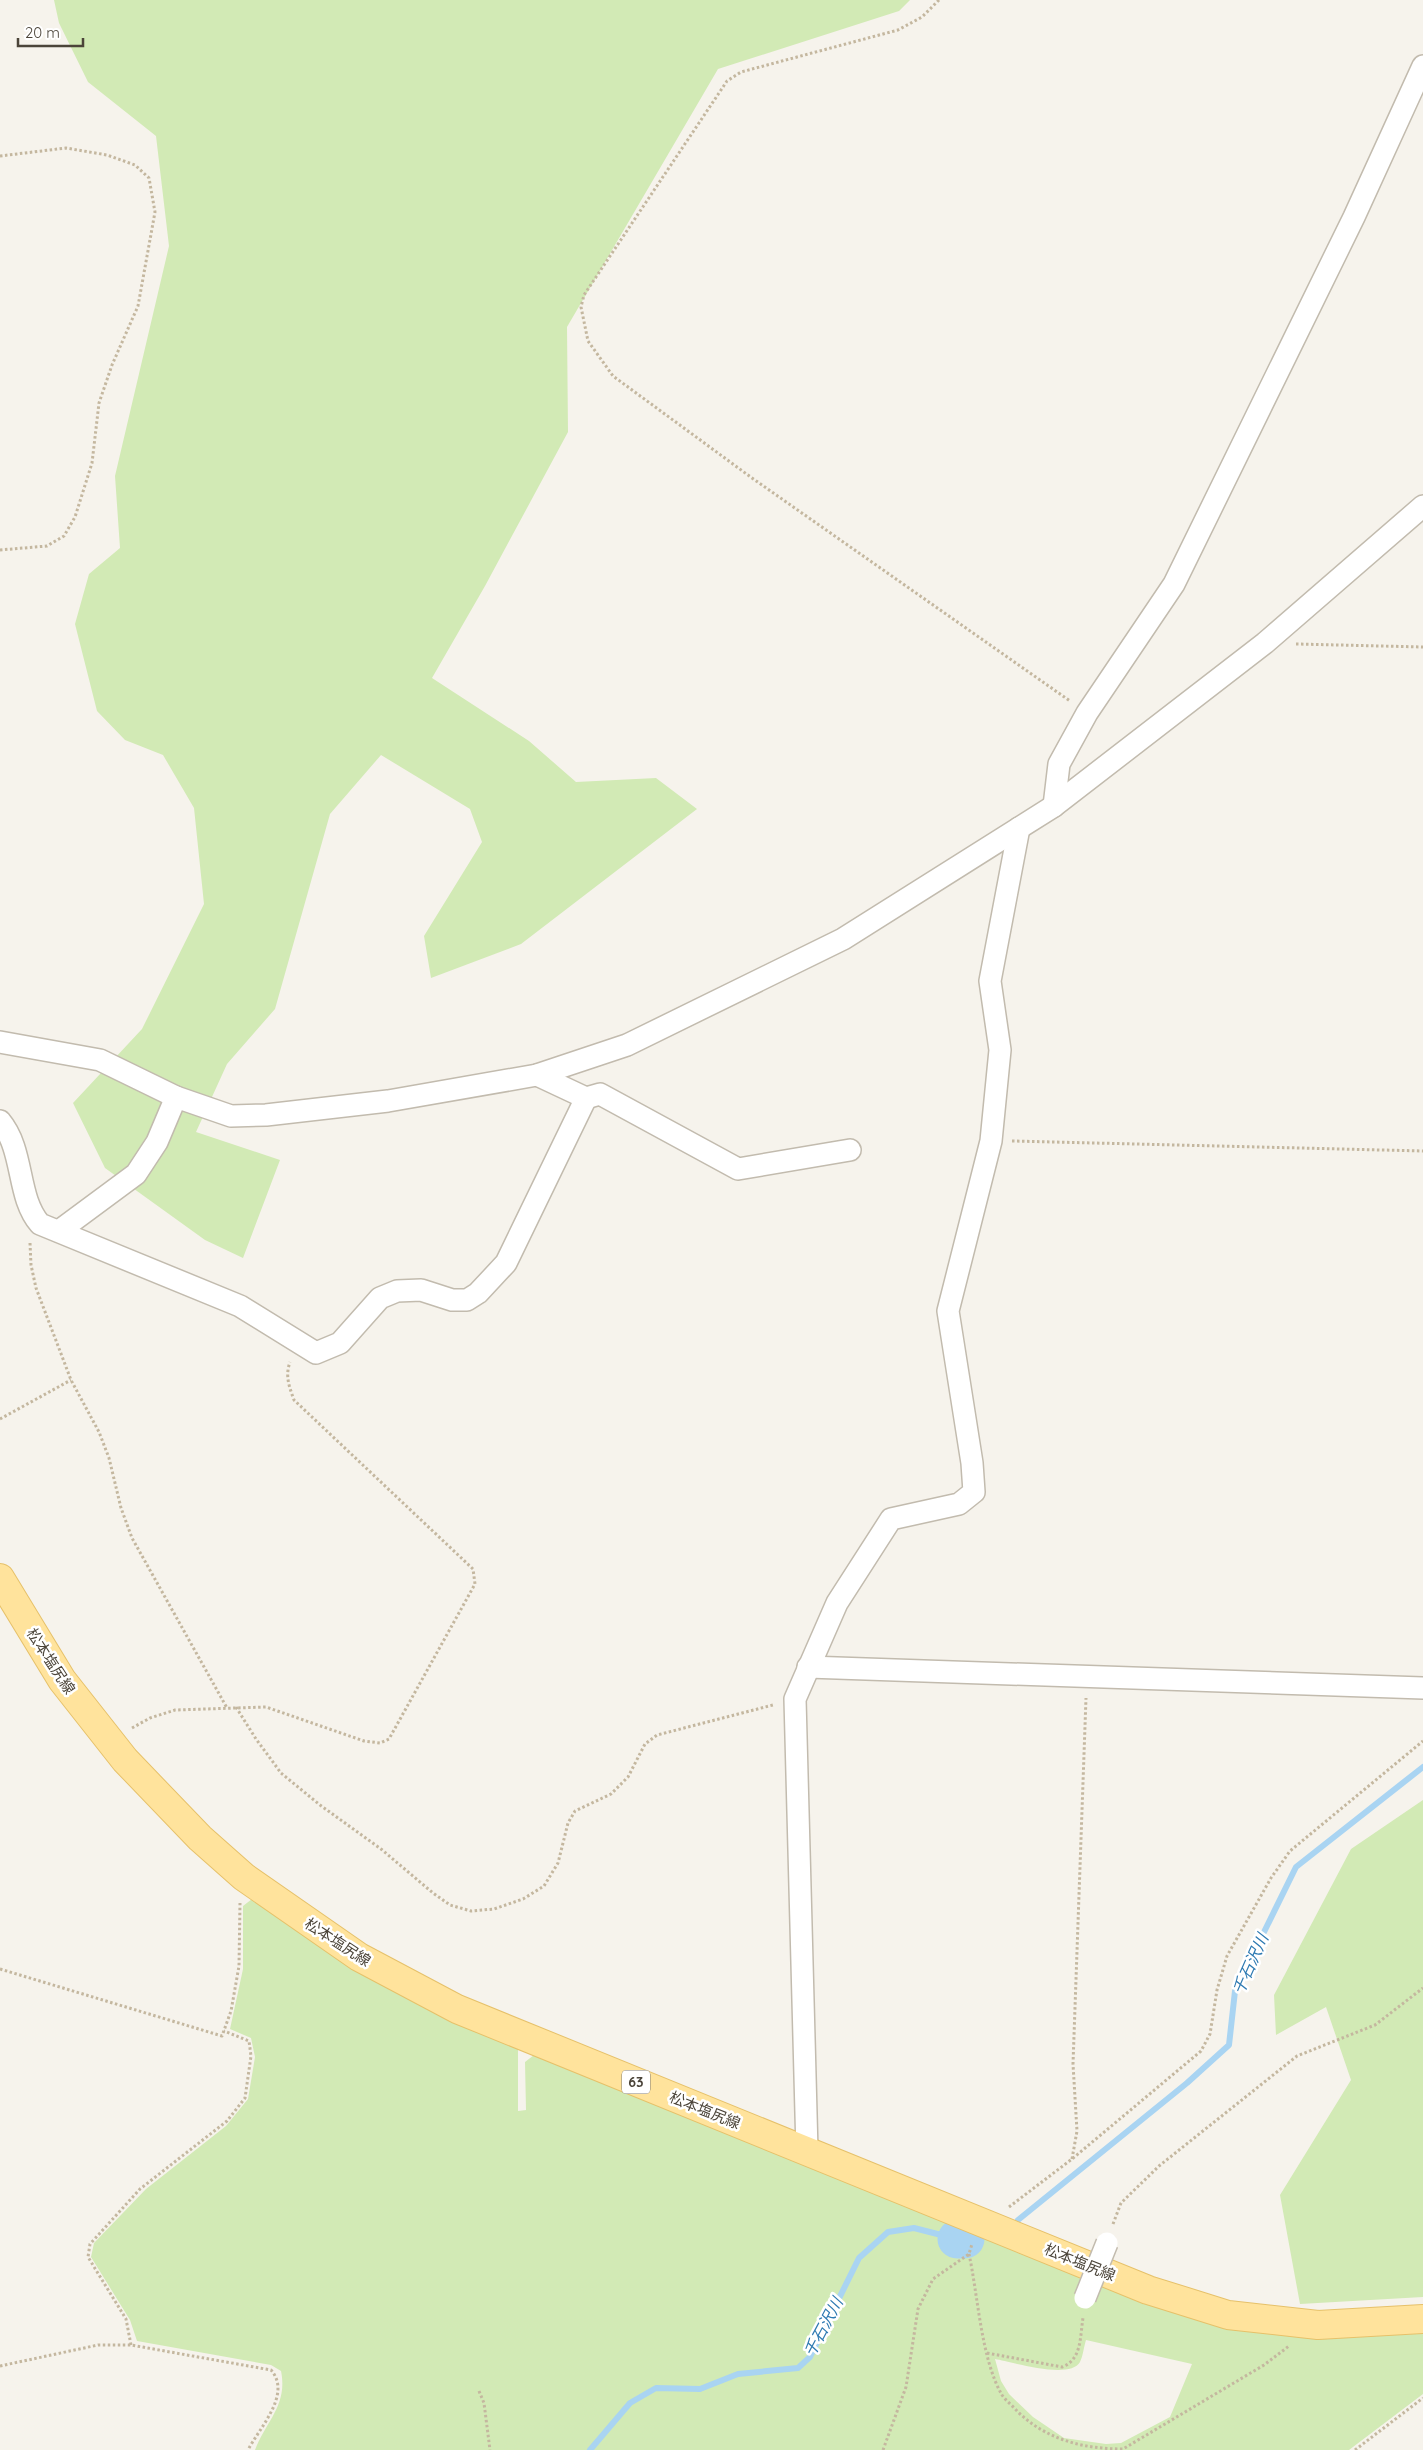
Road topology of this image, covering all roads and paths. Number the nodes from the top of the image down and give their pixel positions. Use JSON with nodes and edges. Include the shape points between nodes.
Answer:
{"nodes":[{"id":1,"x":939,"y":0,"type":"edge"},
{"id":2,"x":1423,"y":66,"type":"edge"},
{"id":3,"x":0,"y":156,"type":"edge"},
{"id":4,"x":1423,"y":506,"type":"edge"},
{"id":5,"x":0,"y":550,"type":"edge"},
{"id":6,"x":1265,"y":643,"type":"junction"},
{"id":7,"x":1423,"y":647,"type":"edge"},
{"id":8,"x":1087,"y":712,"type":"junction"},
{"id":9,"x":1054,"y":806,"type":"junction"},
{"id":10,"x":1019,"y":828,"type":"junction"},
{"id":11,"x":0,"y":1042,"type":"edge"},
{"id":12,"x":537,"y":1075,"type":"junction"},
{"id":13,"x":176,"y":1097,"type":"junction"},
{"id":14,"x":586,"y":1098,"type":"junction"},
{"id":15,"x":0,"y":1121,"type":"edge"},
{"id":16,"x":991,"y":1141,"type":"junction"},
{"id":17,"x":850,"y":1150,"type":"dead end"},
{"id":18,"x":1423,"y":1151,"type":"edge"},
{"id":19,"x":49,"y":1228,"type":"junction"},
{"id":20,"x":298,"y":1342,"type":"junction"},
{"id":21,"x":71,"y":1380,"type":"junction"},
{"id":22,"x":0,"y":1419,"type":"edge"},
{"id":23,"x":2,"y":1587,"type":"edge"},
{"id":24,"x":808,"y":1667,"type":"junction"},
{"id":25,"x":1087,"y":1676,"type":"junction"},
{"id":26,"x":1423,"y":1688,"type":"edge"},
{"id":27,"x":796,"y":1699,"type":"junction"},
{"id":28,"x":236,"y":1707,"type":"junction"},
{"id":29,"x":227,"y":1708,"type":"junction"},
{"id":30,"x":110,"y":1741,"type":"junction"},
{"id":31,"x":1423,"y":1742,"type":"edge"},
{"id":32,"x":244,"y":1877,"type":"junction"},
{"id":33,"x":0,"y":1969,"type":"edge"},
{"id":34,"x":1423,"y":1988,"type":"edge"},
{"id":35,"x":224,"y":2031,"type":"junction"},
{"id":36,"x":807,"y":2151,"type":"junction"},
{"id":37,"x":1072,"y":2159,"type":"junction"},
{"id":38,"x":982,"y":2223,"type":"junction"},
{"id":39,"x":1107,"y":2243,"type":"joint"},
{"id":40,"x":969,"y":2254,"type":"junction"},
{"id":41,"x":1085,"y":2298,"type":"joint"},
{"id":42,"x":1423,"y":2319,"type":"edge"},
{"id":43,"x":1318,"y":2325,"type":"junction"},
{"id":44,"x":131,"y":2345,"type":"junction"},
{"id":45,"x":987,"y":2353,"type":"junction"},
{"id":46,"x":0,"y":2366,"type":"edge"},
{"id":47,"x":479,"y":2391,"type":"dead end"},
{"id":48,"x":1423,"y":2398,"type":"edge"},
{"id":49,"x":248,"y":2450,"type":"edge"},
{"id":50,"x":490,"y":2450,"type":"edge"},
{"id":51,"x":883,"y":2450,"type":"edge"},
{"id":52,"x":1355,"y":2450,"type":"edge"}],
"edges":[{"from":1,"to":8,"type":"path","via":[[922,17],[898,30],[741,72],[727,81],[584,295],[581,307],[588,341],[613,376],[752,478]]},
{"from":2,"to":8,"type":"street","via":[[1354,217],[1174,584]]},
{"from":3,"to":5,"type":"path","via":[[66,148],[107,155],[135,165],[149,178],[155,212],[138,306],[99,403],[92,463],[75,517],[64,536],[47,546]]},
{"from":4,"to":6,"type":"street"},
{"from":6,"to":7,"type":"path"},
{"from":6,"to":9,"type":"street"},
{"from":8,"to":9,"type":"street","via":[[1059,764]]},
{"from":9,"to":10,"type":"street"},
{"from":10,"to":12,"type":"street","via":[[843,939],[627,1045]]},
{"from":10,"to":16,"type":"street","via":[[990,982],[1000,1050]]},
{"from":11,"to":13,"type":"street","via":[[100,1060]]},
{"from":12,"to":13,"type":"street","via":[[388,1101],[266,1115],[231,1116]]},
{"from":12,"to":14,"type":"street"},
{"from":13,"to":19,"type":"street","via":[[157,1142],[136,1174]]},
{"from":14,"to":17,"type":"street","via":[[600,1094],[738,1169]]},
{"from":14,"to":20,"type":"street","via":[[506,1263],[478,1293],[467,1300],[452,1300],[421,1290],[397,1291],[380,1298],[340,1343],[316,1353]]},
{"from":15,"to":19,"type":"street","via":[[13,1139],[31,1214]]},
{"from":16,"to":18,"type":"path"},
{"from":16,"to":24,"type":"street","via":[[948,1311],[974,1492],[959,1504],[891,1519],[837,1603]]},
{"from":19,"to":20,"type":"street","via":[[240,1306]]},
{"from":19,"to":21,"type":"path","via":[[30,1242],[31,1265],[36,1288]]},
{"from":20,"to":28,"type":"path","via":[[287,1370],[287,1383],[294,1400],[473,1569],[475,1584],[389,1739],[380,1743],[364,1740],[266,1707]]},
{"from":21,"to":22,"type":"path"},
{"from":21,"to":29,"type":"path","via":[[100,1432],[132,1538]]},
{"from":23,"to":30,"type":"main road","name":"松本塩尻線","number":"63","via":[[62,1680]]},
{"from":24,"to":25,"type":"street"},
{"from":24,"to":27,"type":"street"},
{"from":25,"to":26,"type":"street"},
{"from":25,"to":37,"type":"path","via":[[1073,2064],[1077,2130]]},
{"from":27,"to":28,"type":"path","via":[[657,1734],[645,1744],[628,1777],[611,1794],[575,1811],[568,1823],[558,1863],[544,1886],[523,1899],[494,1910],[471,1911],[450,1905],[433,1893],[282,1773]]},
{"from":27,"to":36,"type":"street"},
{"from":28,"to":29,"type":"path"},
{"from":29,"to":30,"type":"path","via":[[175,1710],[150,1718]]},
{"from":30,"to":32,"type":"main road","name":"松本塩尻線","number":"63","via":[[200,1838]]},
{"from":31,"to":37,"type":"path","via":[[1290,1851],[1227,1956],[1217,1990],[1210,2034],[1201,2051]]},
{"from":32,"to":35,"type":"path","via":[[239,1907],[239,1966]]},
{"from":32,"to":36,"type":"main road","name":"松本塩尻線","number":"63","via":[[360,1958],[457,2009]]},
{"from":33,"to":35,"type":"path","via":[[222,2036]]},
{"from":34,"to":39,"type":"path","via":[[1375,2025],[1297,2056],[1159,2166],[1121,2203]]},
{"from":35,"to":44,"type":"path","via":[[249,2041],[251,2056],[245,2098],[227,2121],[140,2189],[90,2244],[88,2257],[126,2320]]},
{"from":36,"to":38,"type":"main road","name":"松本塩尻線","number":"63"},
{"from":37,"to":38,"type":"path"},
{"from":38,"to":40,"type":"path"},
{"from":38,"to":43,"type":"main road","name":"松本塩尻線","number":"63","via":[[1148,2290],[1228,2315]]},
{"from":39,"to":41,"type":"street","bridge":true},
{"from":40,"to":45,"type":"path"},
{"from":40,"to":51,"type":"path","via":[[933,2279],[918,2309],[906,2387]]},
{"from":41,"to":45,"type":"path","via":[[1077,2356],[1072,2363],[1062,2366]]},
{"from":42,"to":43,"type":"main road","name":"松本塩尻線","number":"63"},
{"from":43,"to":45,"type":"path","via":[[1264,2365],[1123,2449],[1100,2449],[1064,2442],[1026,2420],[1003,2397]]},
{"from":44,"to":46,"type":"path","via":[[98,2346]]},
{"from":44,"to":49,"type":"path","via":[[271,2370],[277,2377],[278,2392],[271,2411]]},
{"from":47,"to":50,"type":"path","via":[[484,2403]]},
{"from":48,"to":52,"type":"path"}]}
